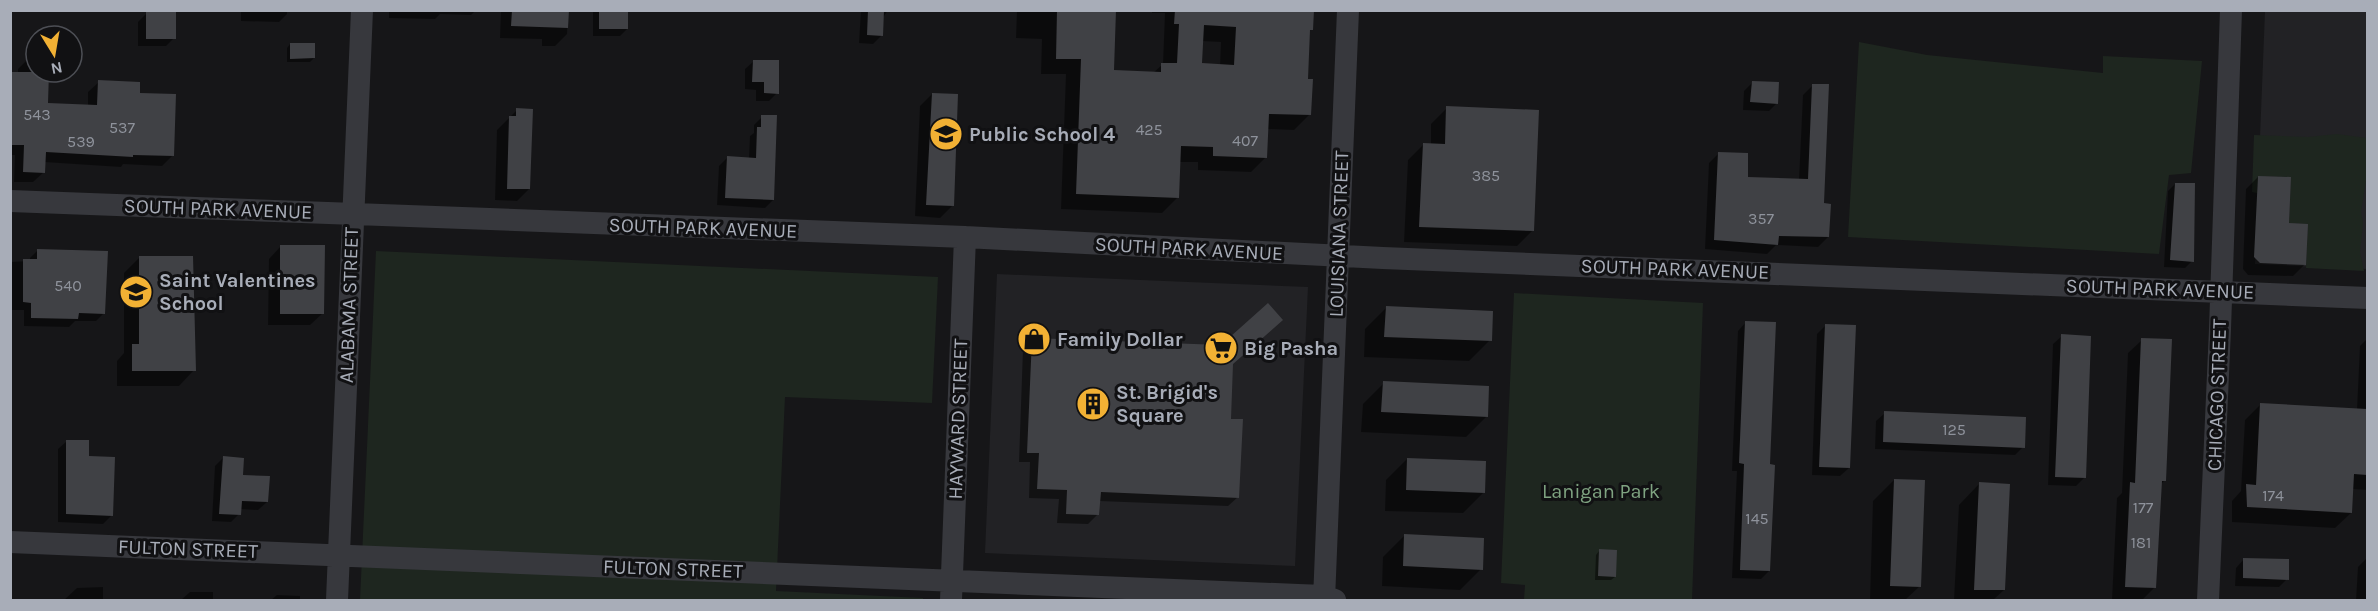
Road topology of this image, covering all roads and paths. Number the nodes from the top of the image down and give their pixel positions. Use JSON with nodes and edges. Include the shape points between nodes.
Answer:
{"nodes":[{"id":1,"x":362,"y":10,"type":"edge"},
{"id":2,"x":1348,"y":10,"type":"edge"},
{"id":3,"x":2231,"y":10,"type":"edge"},
{"id":4,"x":10,"y":201,"type":"edge"},
{"id":5,"x":353,"y":215,"type":"junction"},
{"id":6,"x":965,"y":237,"type":"junction"},
{"id":7,"x":1339,"y":256,"type":"junction"},
{"id":8,"x":2221,"y":292,"type":"junction"},
{"id":9,"x":2367,"y":298,"type":"edge"},
{"id":10,"x":10,"y":542,"type":"edge"},
{"id":11,"x":338,"y":555,"type":"junction"},
{"id":12,"x":951,"y":591,"type":"edge"},
{"id":13,"x":1328,"y":599,"type":"edge"},
{"id":14,"x":337,"y":600,"type":"edge"},
{"id":15,"x":2208,"y":600,"type":"edge"}],
"edges":[{"from":1,"to":5,"type":"street","name":"ALABAMA STREET"},
{"from":2,"to":7,"type":"street","name":"LOUISIANA STREET"},
{"from":3,"to":8,"type":"street","name":"CHICAGO STREET"},
{"from":4,"to":5,"type":"street","name":"SOUTH PARK AVENUE"},
{"from":5,"to":6,"type":"street","name":"SOUTH PARK AVENUE"},
{"from":5,"to":11,"type":"street","name":"ALABAMA STREET"},
{"from":6,"to":7,"type":"street","name":"SOUTH PARK AVENUE"},
{"from":6,"to":12,"type":"street","name":"HAYWARD STREET"},
{"from":7,"to":8,"type":"street","name":"SOUTH PARK AVENUE"},
{"from":7,"to":13,"type":"street","name":"LOUISIANA STREET"},
{"from":8,"to":9,"type":"street","name":"SOUTH PARK AVENUE"},
{"from":8,"to":15,"type":"street","name":"CHICAGO STREET"},
{"from":10,"to":11,"type":"street","name":"FULTON STREET"},
{"from":11,"to":12,"type":"street","name":"FULTON STREET"},
{"from":11,"to":14,"type":"street","name":"ALABAMA STREET"},
{"from":12,"to":13,"type":"street","name":"FULTON STREET"}]}
